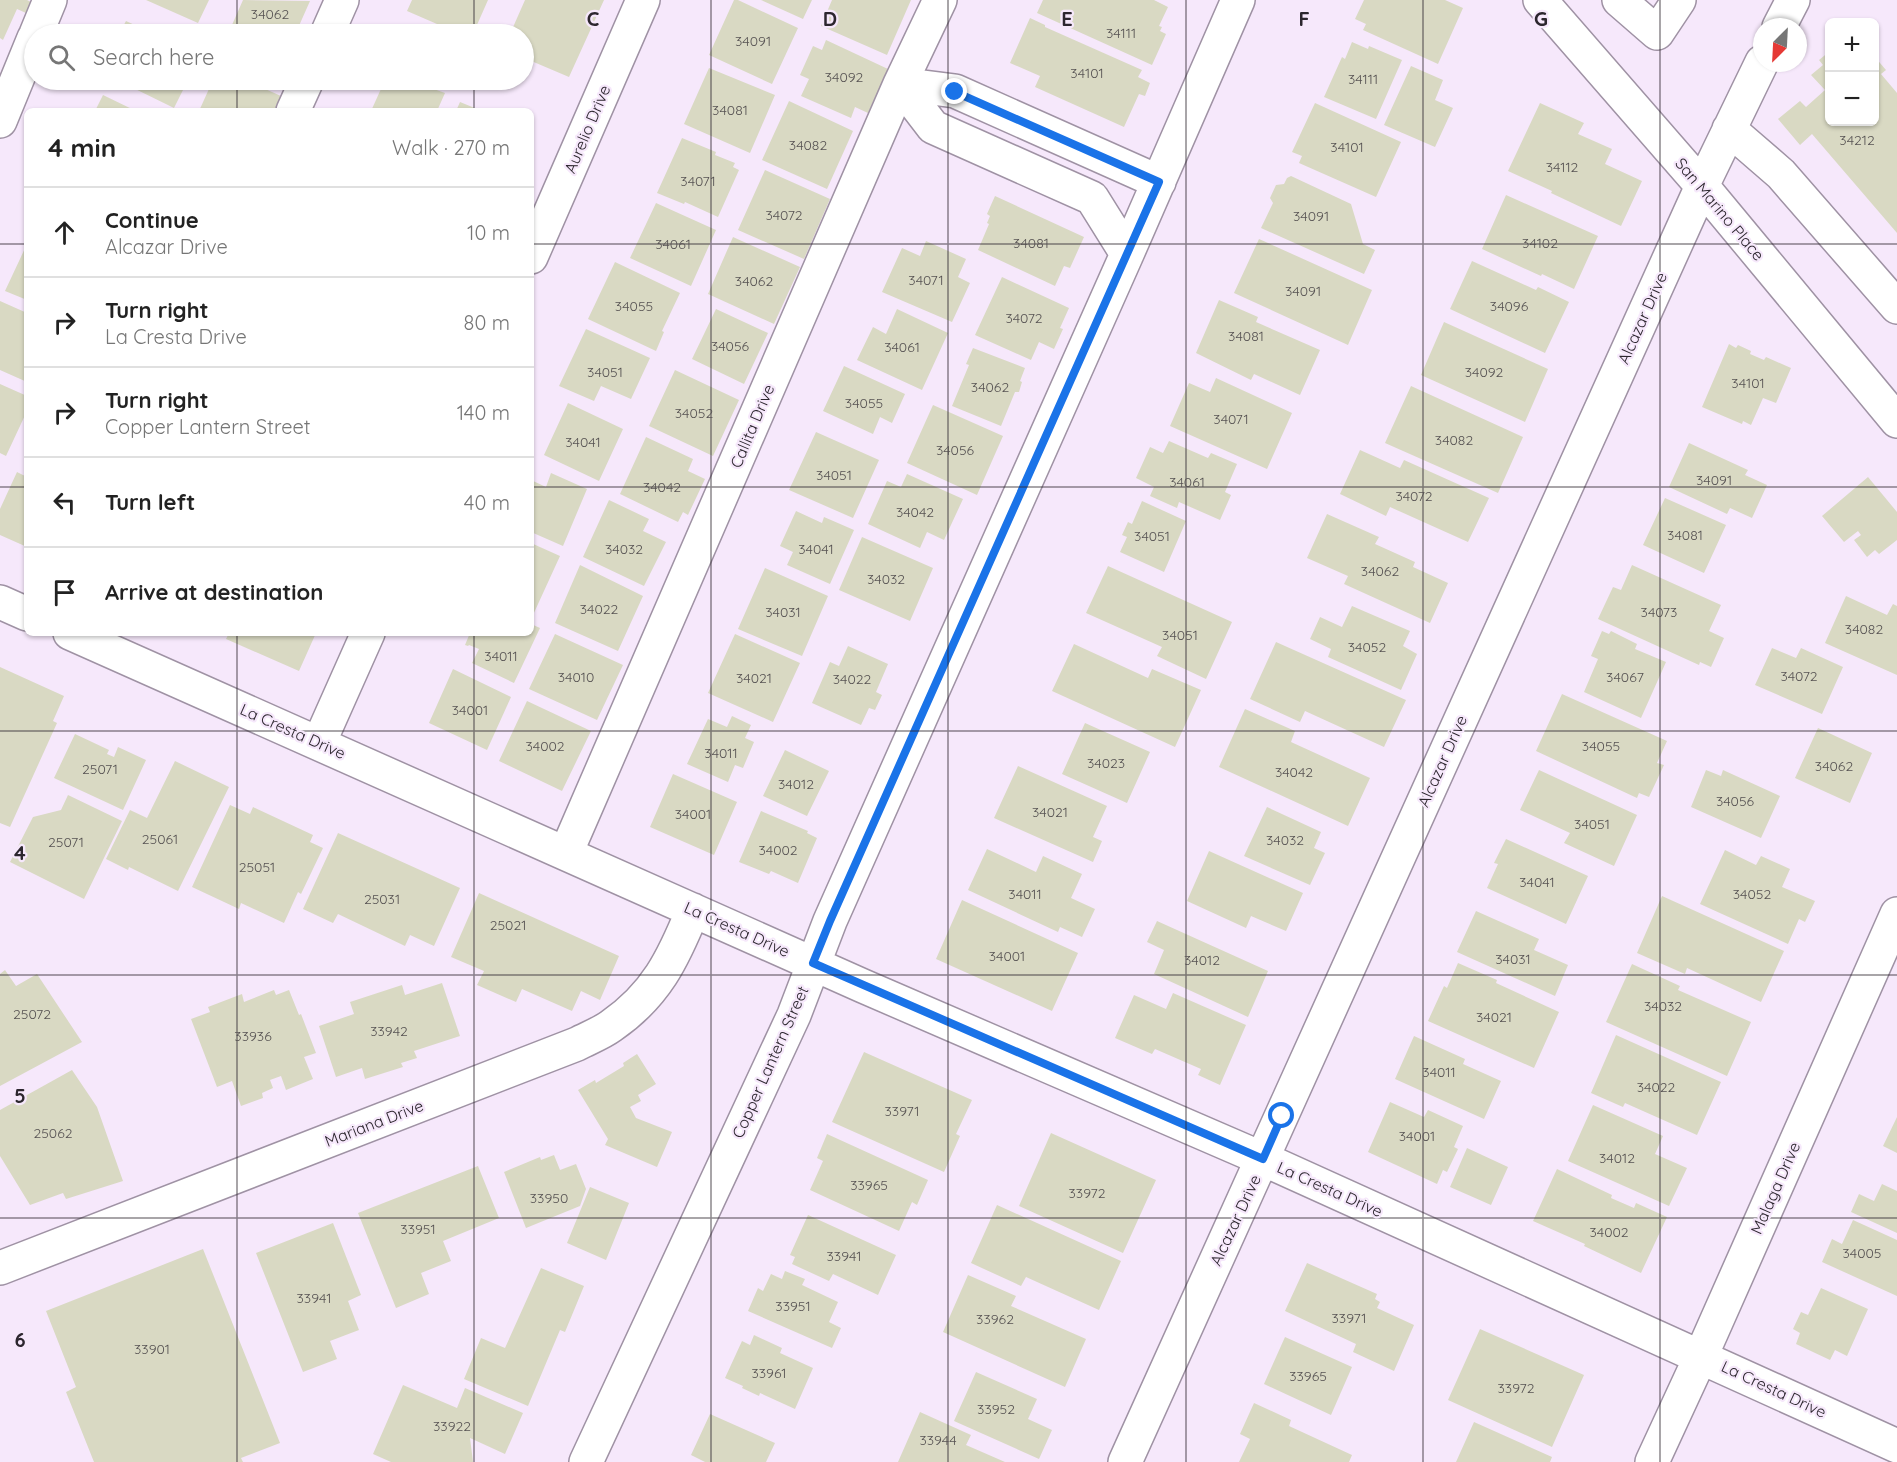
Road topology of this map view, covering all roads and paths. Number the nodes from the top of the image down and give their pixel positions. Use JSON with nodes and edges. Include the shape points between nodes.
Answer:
{"nodes":[{"id":1,"x":50,"y":0,"type":"edge"},
{"id":2,"x":342,"y":0,"type":"edge"},
{"id":3,"x":643,"y":0,"type":"edge"},
{"id":4,"x":940,"y":0,"type":"edge"},
{"id":5,"x":1238,"y":0,"type":"edge"},
{"id":6,"x":1540,"y":0,"type":"edge"},
{"id":7,"x":1620,"y":0,"type":"edge"},
{"id":8,"x":1679,"y":0,"type":"edge"},
{"id":9,"x":40,"y":24,"type":"edge"},
{"id":10,"x":331,"y":24,"type":"edge"},
{"id":11,"x":24,"y":63,"type":"edge"},
{"id":12,"x":1757,"y":72,"type":"edge"},
{"id":13,"x":900,"y":84,"type":"junction"},
{"id":14,"x":302,"y":90,"type":"edge"},
{"id":15,"x":294,"y":108,"type":"edge"},
{"id":16,"x":0,"y":121,"type":"edge"},
{"id":17,"x":1729,"y":129,"type":"junction"},
{"id":18,"x":1159,"y":182,"type":"junction"},
{"id":19,"x":1702,"y":186,"type":"junction"},
{"id":20,"x":534,"y":250,"type":"edge"},
{"id":21,"x":1127,"y":254,"type":"junction"},
{"id":22,"x":1897,"y":308,"type":"edge"},
{"id":23,"x":1897,"y":421,"type":"edge"},
{"id":24,"x":0,"y":602,"type":"edge"},
{"id":25,"x":24,"y":613,"type":"edge"},
{"id":26,"x":77,"y":636,"type":"edge"},
{"id":27,"x":367,"y":636,"type":"edge"},
{"id":28,"x":319,"y":742,"type":"junction"},
{"id":29,"x":566,"y":853,"type":"junction"},
{"id":30,"x":693,"y":910,"type":"junction"},
{"id":31,"x":1897,"y":914,"type":"edge"},
{"id":32,"x":813,"y":963,"type":"junction"},
{"id":33,"x":1263,"y":1159,"type":"junction"},
{"id":34,"x":0,"y":1268,"type":"edge"},
{"id":35,"x":1701,"y":1356,"type":"junction"},
{"id":36,"x":1897,"y":1446,"type":"edge"},
{"id":37,"x":586,"y":1462,"type":"edge"},
{"id":38,"x":1125,"y":1462,"type":"edge"},
{"id":39,"x":1652,"y":1462,"type":"edge"}],
"edges":[{"from":1,"to":9,"type":"street"},
{"from":2,"to":10,"type":"street"},
{"from":3,"to":20,"type":"street","name":"Aurelio Drive"},
{"from":4,"to":13,"type":"street","name":"Callita Drive"},
{"from":5,"to":18,"type":"street","name":"Copper Lantern Street"},
{"from":6,"to":19,"type":"street","name":"San Marino Place"},
{"from":7,"to":8,"type":"street","via":[[1658,33]]},
{"from":11,"to":16,"type":"street"},
{"from":12,"to":17,"type":"street","name":"Alcazar Drive"},
{"from":13,"to":18,"type":"street","via":[[955,92]]},
{"from":13,"to":21,"type":"street","via":[[933,127],[1092,198]]},
{"from":13,"to":29,"type":"street","name":"Callita Drive"},
{"from":14,"to":15,"type":"street"},
{"from":17,"to":19,"type":"street","name":"Alcazar Drive"},
{"from":17,"to":22,"type":"street","via":[[1781,174]]},
{"from":18,"to":21,"type":"street","name":"Copper Lantern Street"},
{"from":19,"to":23,"type":"street","name":"San Marino Place"},
{"from":19,"to":33,"type":"street","name":"Alcazar Drive"},
{"from":21,"to":32,"type":"street","name":"Copper Lantern Street"},
{"from":24,"to":25,"type":"street"},
{"from":26,"to":28,"type":"street","name":"La Cresta Drive"},
{"from":27,"to":28,"type":"street"},
{"from":28,"to":29,"type":"street","name":"La Cresta Drive"},
{"from":29,"to":30,"type":"street","name":"La Cresta Drive"},
{"from":30,"to":32,"type":"street","name":"La Cresta Drive"},
{"from":30,"to":34,"type":"street","name":"Mariana Drive","via":[[677,951],[660,977],[636,1007],[608,1028],[577,1044]]},
{"from":31,"to":35,"type":"street","name":"Malaga Drive"},
{"from":32,"to":33,"type":"street","name":"La Cresta Drive"},
{"from":32,"to":37,"type":"street","name":"Copper Lantern Street","via":[[794,1014]]},
{"from":33,"to":35,"type":"street","name":"La Cresta Drive"},
{"from":33,"to":38,"type":"street","name":"Alcazar Drive"},
{"from":35,"to":36,"type":"street","name":"La Cresta Drive"},
{"from":35,"to":39,"type":"street","name":"Malaga Drive"}]}
